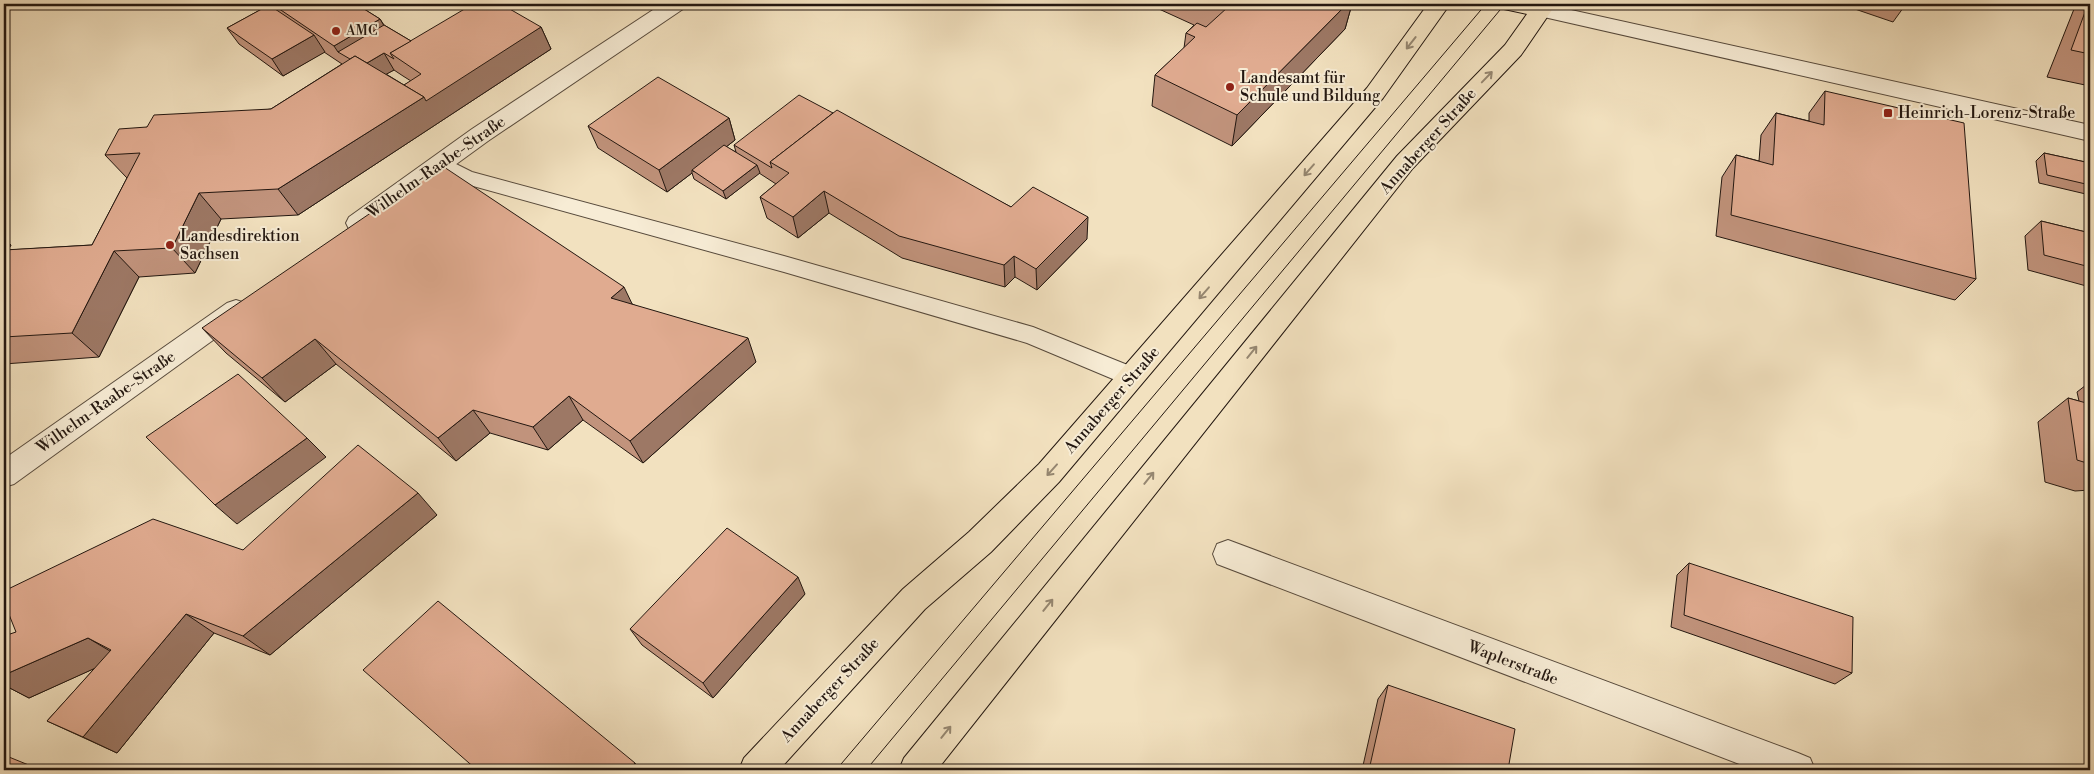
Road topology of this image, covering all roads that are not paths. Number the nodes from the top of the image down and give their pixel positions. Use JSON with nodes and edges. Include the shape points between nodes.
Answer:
{"nodes":[{"id":1,"x":676,"y":4,"type":"edge"},
{"id":2,"x":1439,"y":4,"type":"edge"},
{"id":3,"x":1511,"y":4,"type":"edge"},
{"id":4,"x":1543,"y":7,"type":"edge"},
{"id":5,"x":2090,"y":133,"type":"edge"},
{"id":6,"x":440,"y":163,"type":"junction"},
{"id":7,"x":337,"y":238,"type":"edge"},
{"id":8,"x":256,"y":296,"type":"edge"},
{"id":9,"x":1132,"y":376,"type":"junction"},
{"id":10,"x":4,"y":475,"type":"edge"},
{"id":11,"x":1228,"y":554,"type":"dead end"},
{"id":12,"x":756,"y":770,"type":"edge"},
{"id":13,"x":916,"y":770,"type":"edge"},
{"id":14,"x":1798,"y":770,"type":"edge"}],
"edges":[{"from":1,"to":6,"type":"street","name":"Wilhelm-Raabe-Straße"},
{"from":2,"to":9,"type":"main road","name":"Annaberger Straße","one_way":true,"via":[[1375,93]]},
{"from":3,"to":4,"type":"main road"},
{"from":4,"to":5,"type":"street"},
{"from":13,"to":4,"type":"main road","name":"Annaberger Straße","one_way":true,"via":[[1405,162],[1513,50]]},
{"from":6,"to":7,"type":"street","name":"Wilhelm-Raabe-Straße"},
{"from":6,"to":9,"type":"lane","via":[[467,178],[1033,336]]},
{"from":8,"to":10,"type":"street","name":"Wilhelm-Raabe-Straße"},
{"from":9,"to":12,"type":"main road","name":"Annaberger Straße","one_way":true,"via":[[1049,474],[980,542],[914,600]]},
{"from":11,"to":14,"type":"street","name":"Waplerstraße"}]}
